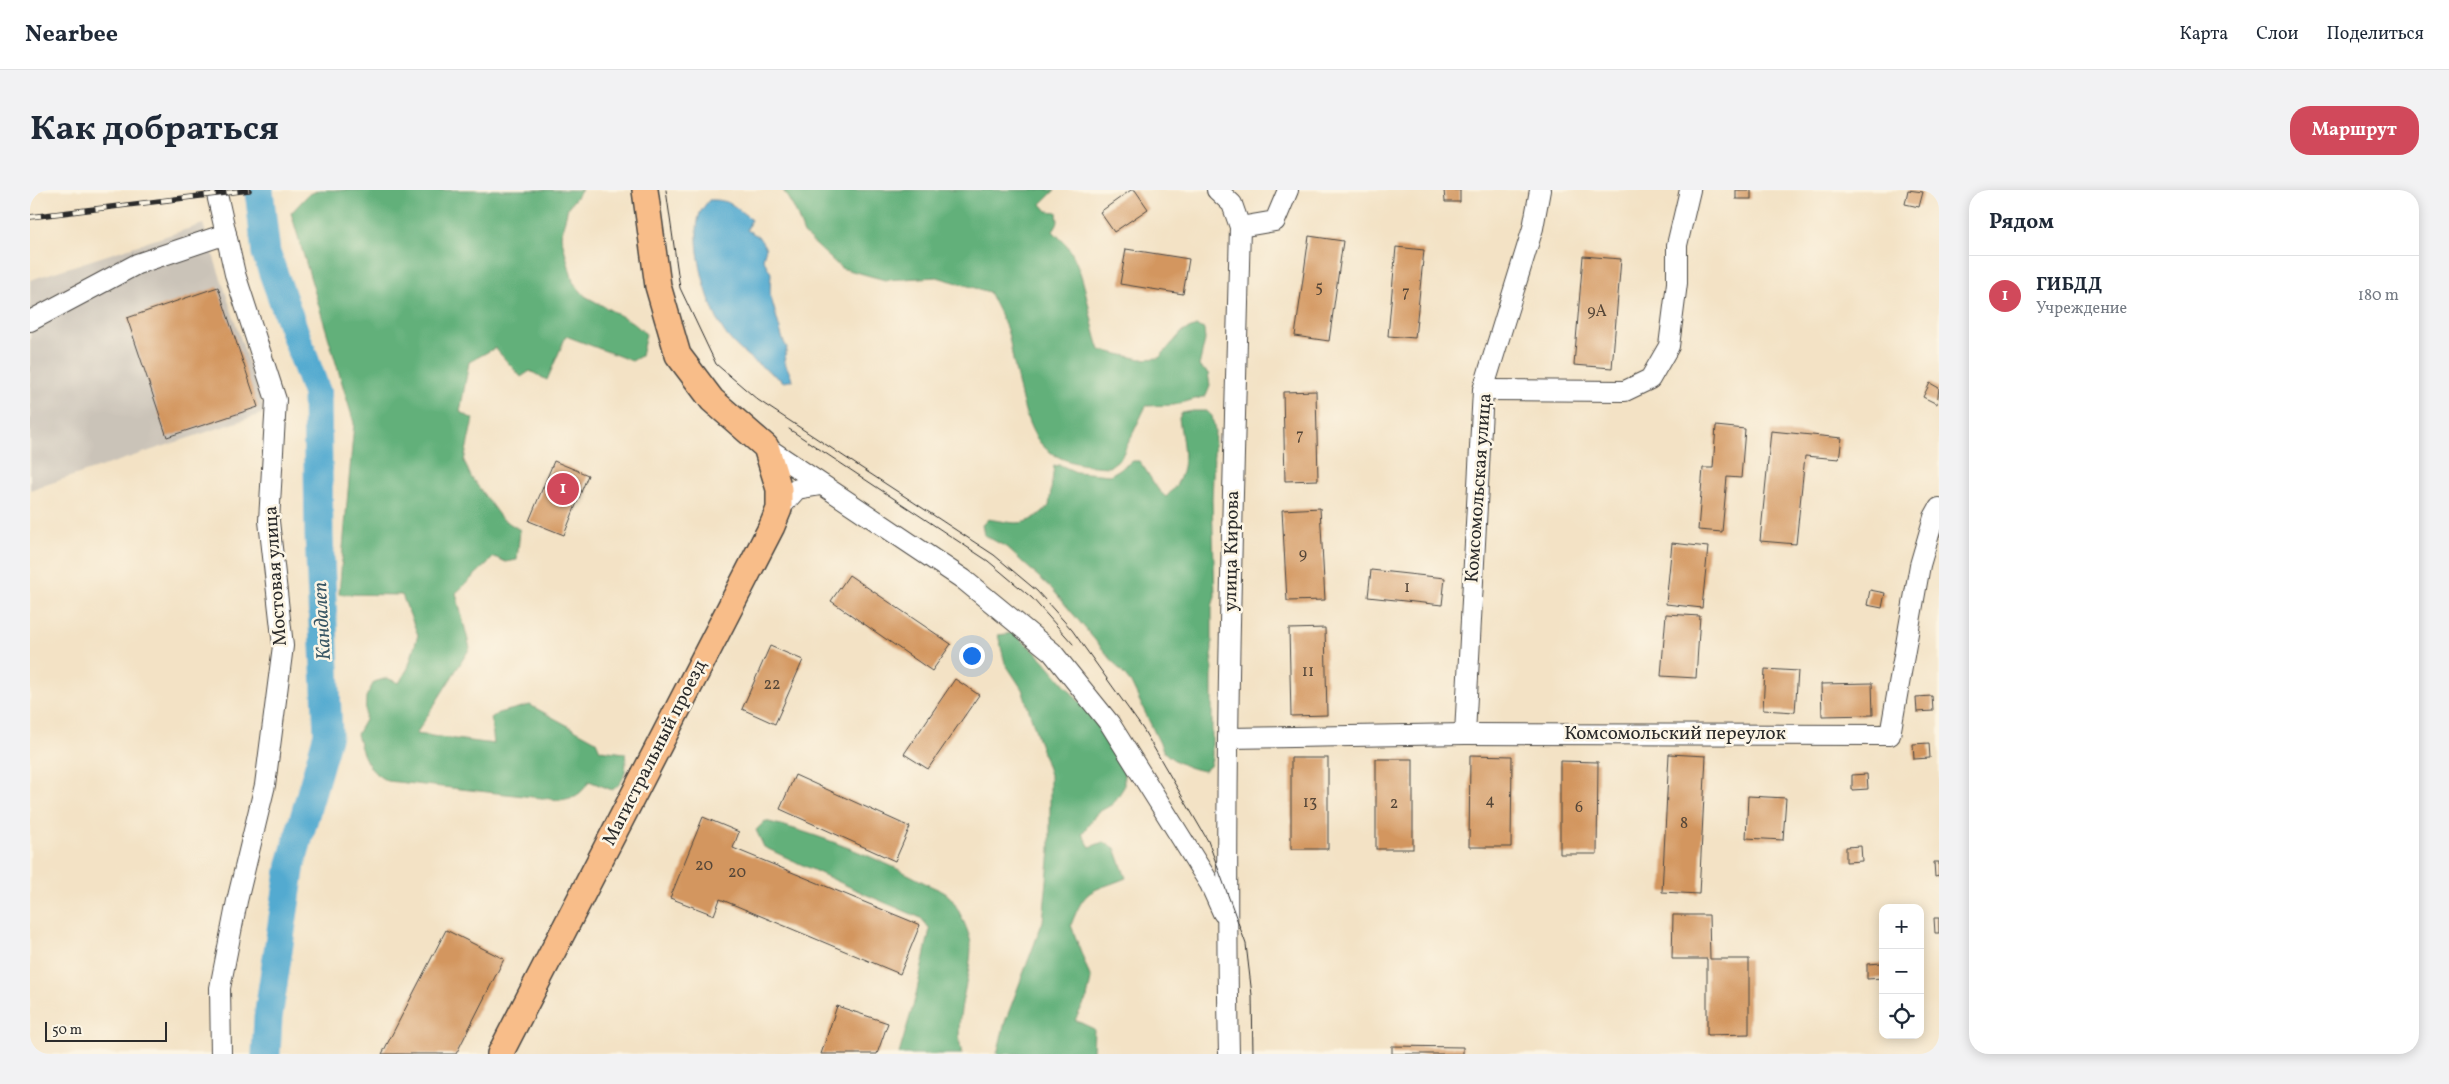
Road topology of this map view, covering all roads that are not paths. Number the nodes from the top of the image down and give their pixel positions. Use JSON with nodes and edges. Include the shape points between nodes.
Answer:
{"nodes":[{"id":1,"x":216,"y":190,"type":"edge"},
{"id":2,"x":645,"y":190,"type":"edge"},
{"id":3,"x":1217,"y":190,"type":"edge"},
{"id":4,"x":1288,"y":190,"type":"edge"},
{"id":5,"x":1540,"y":190,"type":"edge"},
{"id":6,"x":1690,"y":190,"type":"edge"},
{"id":7,"x":1240,"y":227,"type":"junction"},
{"id":8,"x":226,"y":234,"type":"junction"},
{"id":9,"x":30,"y":322,"type":"edge"},
{"id":10,"x":1483,"y":390,"type":"junction"},
{"id":11,"x":766,"y":447,"type":"junction"},
{"id":12,"x":821,"y":485,"type":"junction"},
{"id":13,"x":778,"y":509,"type":"junction"},
{"id":14,"x":1937,"y":514,"type":"edge"},
{"id":15,"x":1465,"y":734,"type":"junction"},
{"id":16,"x":1228,"y":738,"type":"junction"},
{"id":17,"x":1226,"y":919,"type":"junction"},
{"id":18,"x":221,"y":1054,"type":"edge"},
{"id":19,"x":500,"y":1054,"type":"edge"},
{"id":20,"x":1228,"y":1054,"type":"edge"}],
"edges":[{"from":1,"to":8,"type":"street","name":"Мостовая улица"},
{"from":2,"to":11,"type":"main road","name":"улица Кирова","via":[[658,286],[678,355],[712,400]]},
{"from":3,"to":7,"type":"street","name":"улица Кирова","via":[[1232,204]]},
{"from":4,"to":7,"type":"street","via":[[1275,221]]},
{"from":5,"to":10,"type":"street","name":"Комсомольская улица","via":[[1533,228]]},
{"from":6,"to":10,"type":"street","via":[[1677,245],[1677,283],[1669,346],[1650,379],[1625,391]]},
{"from":7,"to":16,"type":"street","name":"улица Кирова"},
{"from":8,"to":9,"type":"street","via":[[137,264]]},
{"from":8,"to":18,"type":"street","name":"Мостовая улица","via":[[235,274],[276,400],[269,521],[283,646],[264,785],[220,988]]},
{"from":10,"to":15,"type":"street","name":"Комсомольская улица"},
{"from":11,"to":12,"type":"street","name":"улица Кирова"},
{"from":11,"to":13,"type":"main road","name":"Магистральный проезд","via":[[779,489]]},
{"from":12,"to":13,"type":"street","via":[[797,489]]},
{"from":12,"to":17,"type":"street","name":"улица Кирова","via":[[963,579],[1052,652],[1110,724],[1210,884]]},
{"from":13,"to":19,"type":"main road","name":"Магистральный проезд"},
{"from":14,"to":15,"type":"street","name":"Комсомольский переулок","via":[[1920,564],[1890,735]]},
{"from":15,"to":16,"type":"street","name":"Комсомольский переулок"},
{"from":16,"to":17,"type":"street","name":"улица Кирова"},
{"from":17,"to":20,"type":"street","name":"улица Кирова"}]}
